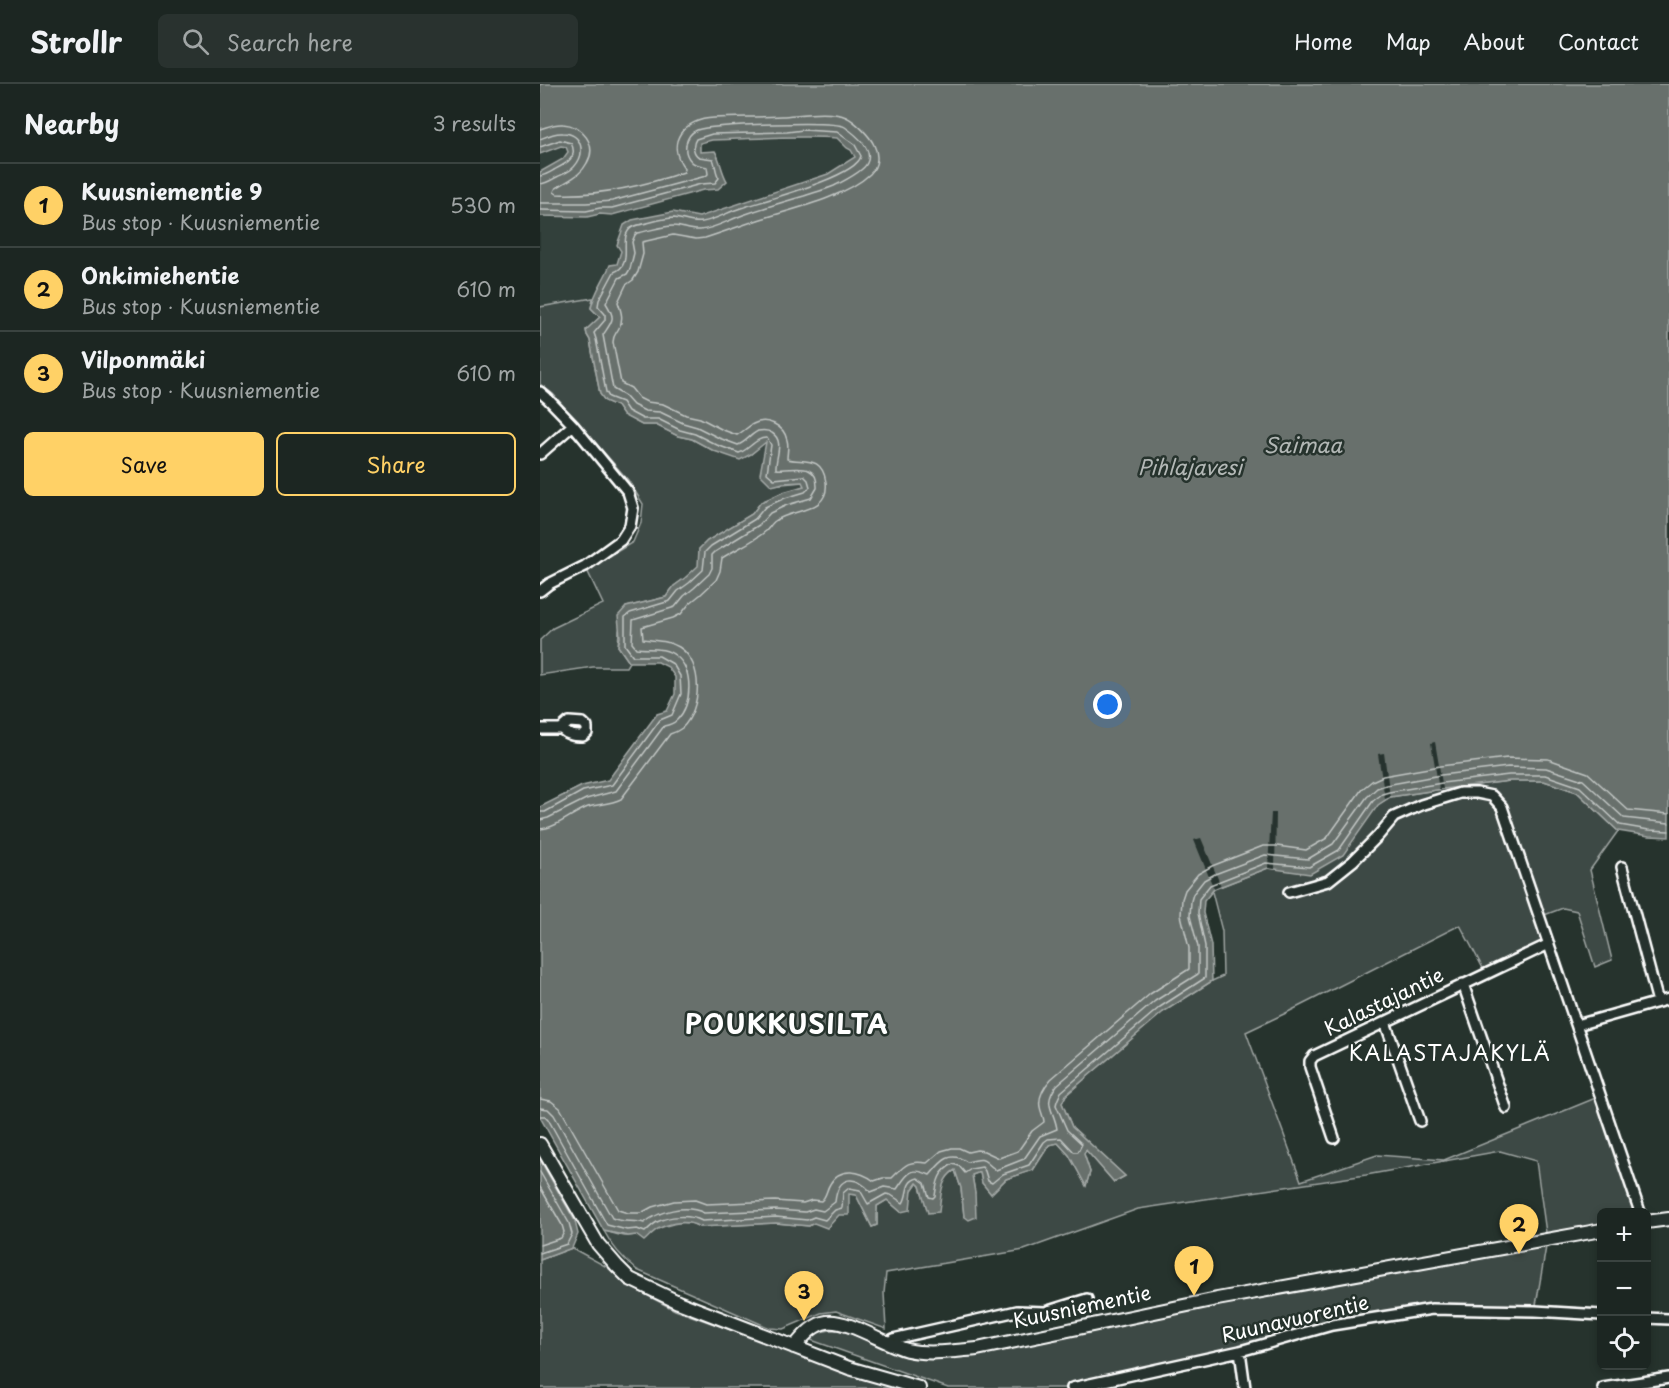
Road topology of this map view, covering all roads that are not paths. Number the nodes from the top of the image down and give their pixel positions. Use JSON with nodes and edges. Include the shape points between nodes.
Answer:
{"nodes":[{"id":1,"x":540,"y":392,"type":"edge"},
{"id":2,"x":573,"y":425,"type":"junction"},
{"id":3,"x":540,"y":454,"type":"edge"},
{"id":4,"x":540,"y":591,"type":"edge"},
{"id":5,"x":540,"y":729,"type":"edge"},
{"id":6,"x":561,"y":729,"type":"dead end"},
{"id":7,"x":1623,"y":867,"type":"dead end"},
{"id":8,"x":1289,"y":892,"type":"dead end"},
{"id":9,"x":1549,"y":944,"type":"junction"},
{"id":10,"x":1463,"y":984,"type":"junction"},
{"id":11,"x":1669,"y":999,"type":"edge"},
{"id":12,"x":1658,"y":1002,"type":"junction"},
{"id":13,"x":1385,"y":1022,"type":"junction"},
{"id":14,"x":1576,"y":1025,"type":"junction"},
{"id":15,"x":1506,"y":1108,"type":"dead end"},
{"id":16,"x":1420,"y":1121,"type":"dead end"},
{"id":17,"x":1334,"y":1138,"type":"dead end"},
{"id":18,"x":540,"y":1144,"type":"edge"},
{"id":19,"x":1639,"y":1208,"type":"edge"},
{"id":20,"x":1669,"y":1219,"type":"edge"},
{"id":21,"x":1651,"y":1221,"type":"edge"},
{"id":22,"x":1597,"y":1231,"type":"edge"},
{"id":23,"x":1087,"y":1299,"type":"dead end"},
{"id":24,"x":1597,"y":1315,"type":"edge"},
{"id":25,"x":1651,"y":1318,"type":"edge"},
{"id":26,"x":1669,"y":1319,"type":"edge"},
{"id":27,"x":891,"y":1344,"type":"junction"},
{"id":28,"x":794,"y":1347,"type":"junction"},
{"id":29,"x":1240,"y":1351,"type":"junction"},
{"id":30,"x":1669,"y":1378,"type":"edge"},
{"id":31,"x":919,"y":1388,"type":"edge"},
{"id":32,"x":1072,"y":1388,"type":"edge"},
{"id":33,"x":1245,"y":1388,"type":"edge"},
{"id":34,"x":1603,"y":1388,"type":"edge"}],
"edges":[{"from":1,"to":2,"type":"street"},
{"from":2,"to":3,"type":"street"},
{"from":2,"to":4,"type":"street","via":[[628,492],[633,508],[630,526],[621,540],[585,566]]},
{"from":5,"to":6,"type":"street"},
{"from":7,"to":12,"type":"street"},
{"from":8,"to":9,"type":"street","via":[[1328,881],[1353,861],[1394,817],[1460,793],[1478,793],[1492,796],[1502,807]]},
{"from":9,"to":10,"type":"street","name":"Kalastajantie"},
{"from":9,"to":14,"type":"street"},
{"from":10,"to":13,"type":"street","name":"Kalastajantie"},
{"from":10,"to":15,"type":"street"},
{"from":11,"to":12,"type":"street"},
{"from":12,"to":14,"type":"street"},
{"from":13,"to":16,"type":"street"},
{"from":13,"to":17,"type":"street","name":"Kalastajantie","via":[[1311,1060]]},
{"from":14,"to":19,"type":"street"},
{"from":18,"to":28,"type":"street","via":[[598,1244],[630,1279]]},
{"from":20,"to":21,"type":"street"},
{"from":22,"to":27,"type":"street","name":"Kuusniementie","via":[[1217,1299],[977,1349],[908,1350]]},
{"from":23,"to":27,"type":"street","via":[[1045,1312],[1017,1311],[912,1334],[893,1339]]},
{"from":24,"to":29,"type":"street","name":"Ruunavuorentie","via":[[1432,1309],[1332,1325]]},
{"from":25,"to":26,"type":"street"},
{"from":27,"to":28,"type":"street","name":"Kuusniementie","via":[[841,1322],[827,1322],[808,1332]]},
{"from":28,"to":31,"type":"street"},
{"from":29,"to":32,"type":"street","name":"Ruunavuorentie"},
{"from":29,"to":33,"type":"street"},
{"from":30,"to":34,"type":"street"}]}
